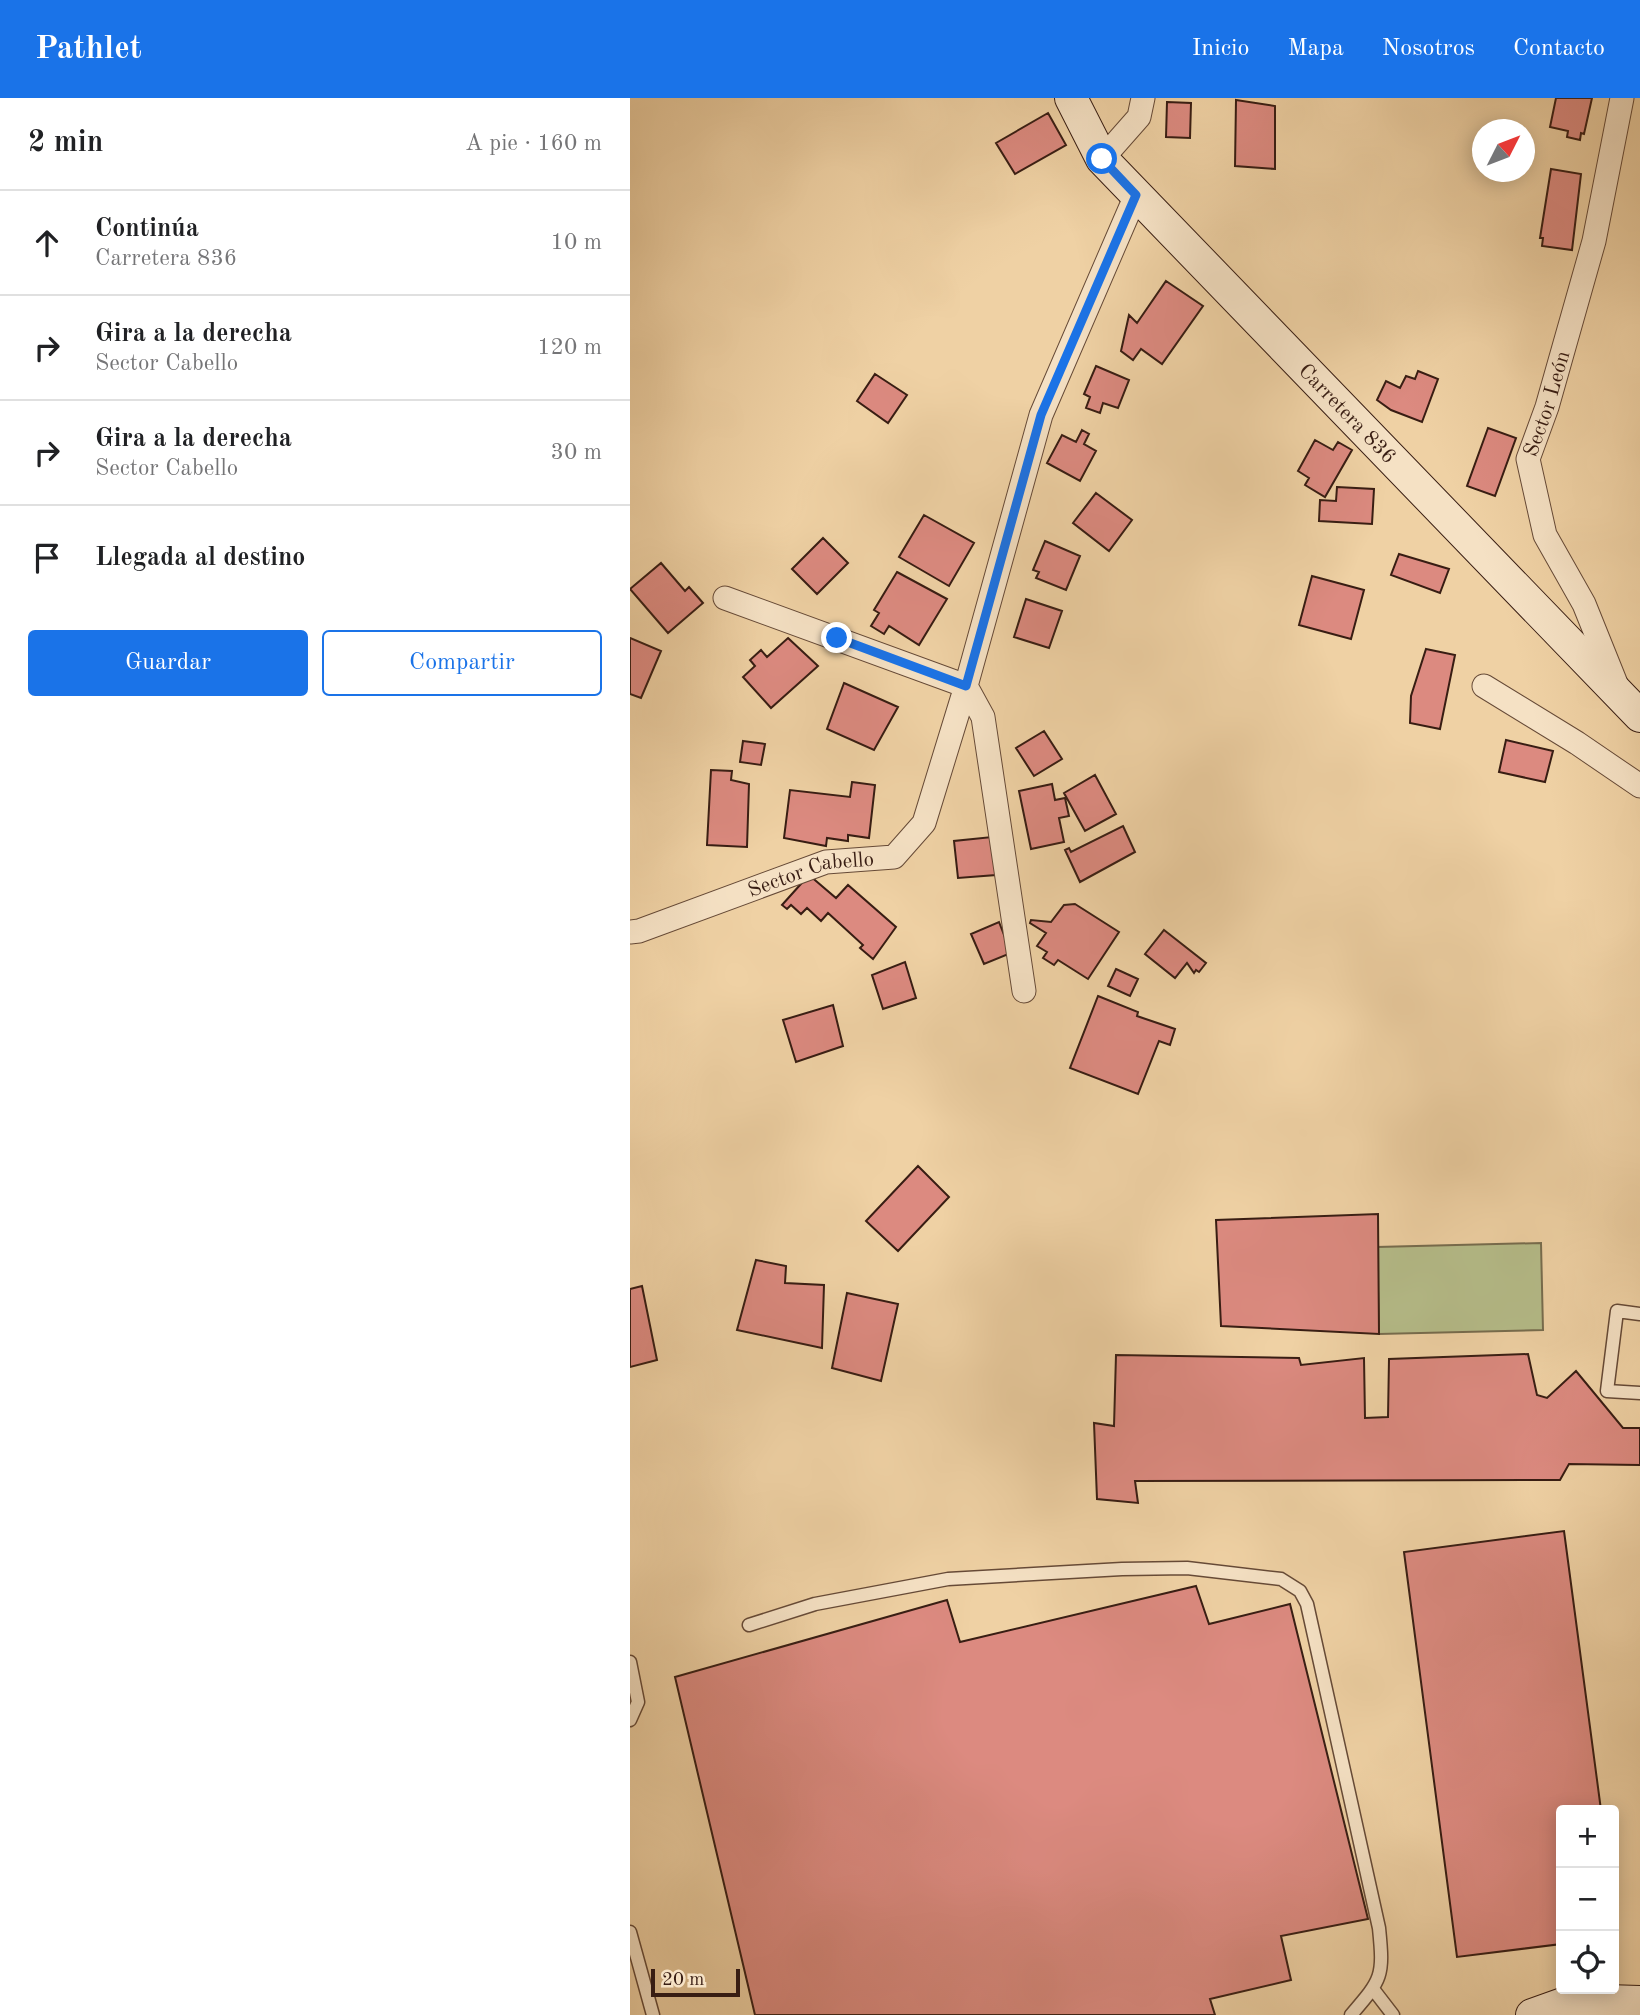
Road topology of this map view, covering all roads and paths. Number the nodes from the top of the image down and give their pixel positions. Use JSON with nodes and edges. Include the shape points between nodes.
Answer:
{"nodes":[{"id":1,"x":1071,"y":98,"type":"edge"},
{"id":2,"x":1143,"y":98,"type":"edge"},
{"id":3,"x":1622,"y":98,"type":"edge"},
{"id":4,"x":1102,"y":159,"type":"junction"},
{"id":5,"x":1136,"y":195,"type":"junction"},
{"id":6,"x":725,"y":598,"type":"dead end"},
{"id":7,"x":966,"y":686,"type":"junction"},
{"id":8,"x":1484,"y":686,"type":"dead end"},
{"id":9,"x":1630,"y":705,"type":"edge"},
{"id":10,"x":1640,"y":786,"type":"edge"},
{"id":11,"x":630,"y":932,"type":"edge"},
{"id":12,"x":1024,"y":991,"type":"dead end"},
{"id":13,"x":1640,"y":1314,"type":"edge"},
{"id":14,"x":1640,"y":1393,"type":"edge"},
{"id":15,"x":749,"y":1625,"type":"dead end"},
{"id":16,"x":630,"y":1662,"type":"edge"},
{"id":17,"x":630,"y":1720,"type":"edge"},
{"id":18,"x":630,"y":1932,"type":"edge"},
{"id":19,"x":1373,"y":1989,"type":"junction"},
{"id":20,"x":1640,"y":2002,"type":"edge"},
{"id":21,"x":653,"y":2015,"type":"edge"},
{"id":22,"x":1351,"y":2015,"type":"edge"},
{"id":23,"x":1393,"y":2015,"type":"edge"},
{"id":24,"x":1532,"y":2015,"type":"edge"}],
"edges":[{"from":1,"to":4,"type":"street","name":"Carretera 836"},
{"from":2,"to":4,"type":"street","via":[[1139,117]]},
{"from":3,"to":9,"type":"street","name":"Sector León","via":[[1594,241],[1528,459],[1545,535],[1584,604]]},
{"from":4,"to":5,"type":"street","name":"Carretera 836"},
{"from":5,"to":7,"type":"street","name":"Sector Cabello","via":[[1041,415]]},
{"from":5,"to":9,"type":"street","name":"Carretera 836"},
{"from":6,"to":7,"type":"street"},
{"from":7,"to":11,"type":"street","name":"Sector Cabello","via":[[924,823],[894,857],[826,862]]},
{"from":7,"to":12,"type":"street","via":[[983,717]]},
{"from":8,"to":10,"type":"street"},
{"from":13,"to":14,"type":"lane","via":[[1616,1311],[1608,1391]]},
{"from":15,"to":19,"type":"lane","via":[[815,1604],[948,1580],[1174,1568],[1281,1579],[1300,1591],[1307,1604],[1379,1928],[1383,1963]]},
{"from":16,"to":17,"type":"lane","via":[[638,1702]]},
{"from":18,"to":21,"type":"lane"},
{"from":19,"to":22,"type":"lane"},
{"from":19,"to":23,"type":"lane"},
{"from":20,"to":24,"type":"street","via":[[1574,2000]]}]}
